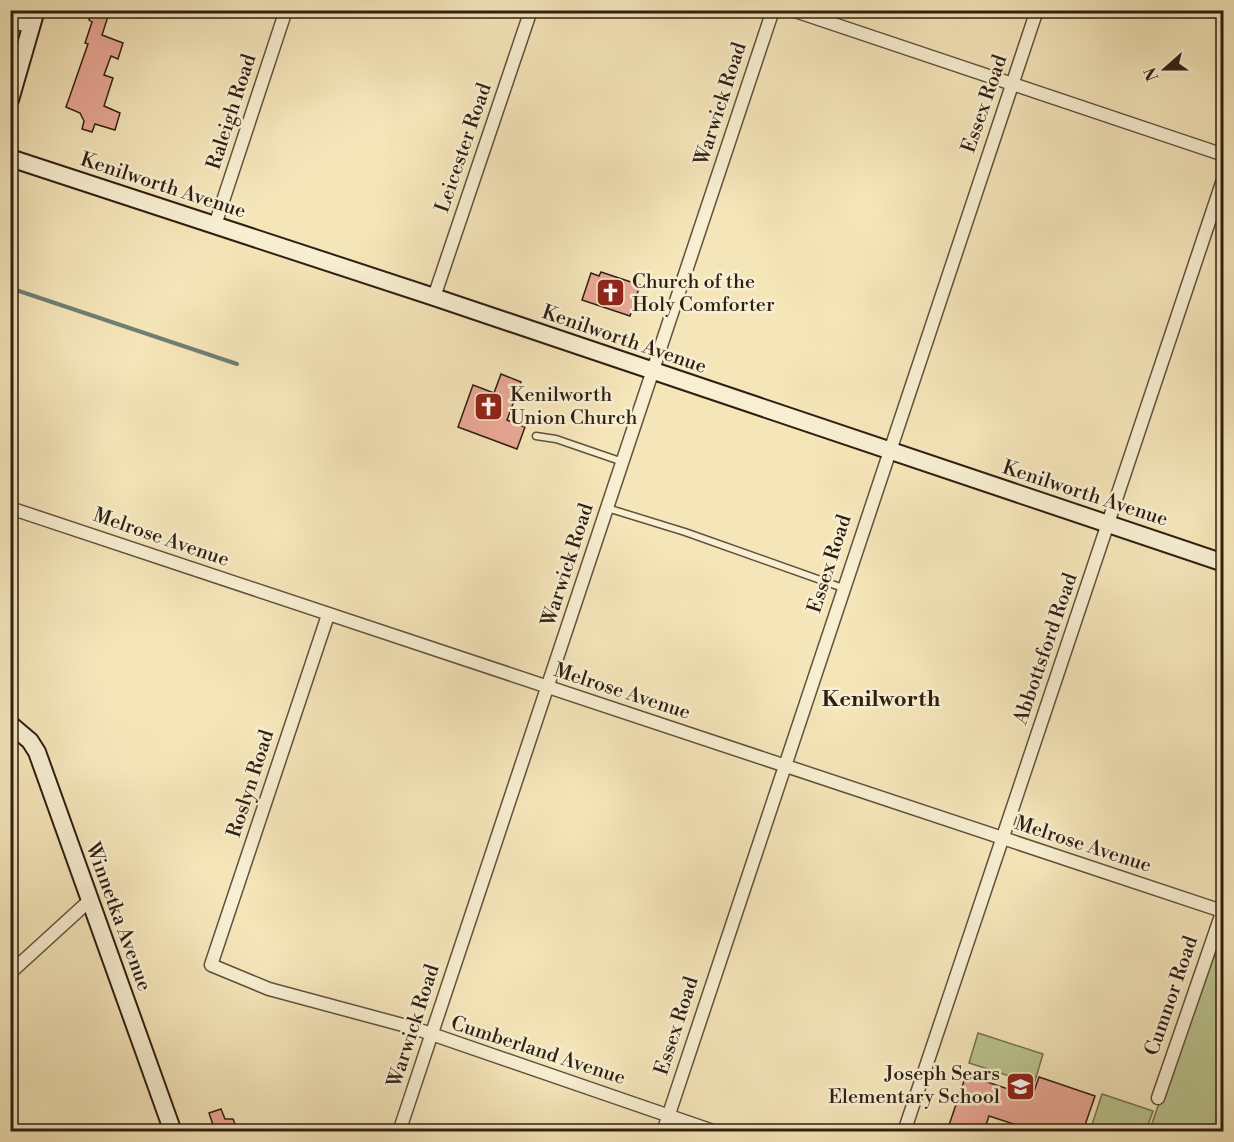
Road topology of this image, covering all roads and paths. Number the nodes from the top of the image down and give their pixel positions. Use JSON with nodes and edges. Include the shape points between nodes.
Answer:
{"nodes":[{"id":1,"x":286,"y":10,"type":"edge"},
{"id":2,"x":531,"y":10,"type":"edge"},
{"id":3,"x":773,"y":10,"type":"edge"},
{"id":4,"x":792,"y":10,"type":"edge"},
{"id":5,"x":1037,"y":10,"type":"edge"},
{"id":6,"x":34,"y":18,"type":"edge"},
{"id":7,"x":10,"y":22,"type":"edge"},
{"id":8,"x":1013,"y":85,"type":"junction"},
{"id":9,"x":10,"y":100,"type":"edge"},
{"id":10,"x":1224,"y":155,"type":"edge"},
{"id":11,"x":10,"y":158,"type":"edge"},
{"id":12,"x":1224,"y":177,"type":"edge"},
{"id":13,"x":215,"y":225,"type":"junction"},
{"id":14,"x":434,"y":297,"type":"junction"},
{"id":15,"x":652,"y":372,"type":"junction"},
{"id":16,"x":536,"y":436,"type":"dead end"},
{"id":17,"x":888,"y":452,"type":"junction"},
{"id":18,"x":622,"y":462,"type":"junction"},
{"id":19,"x":10,"y":508,"type":"edge"},
{"id":20,"x":607,"y":508,"type":"junction"},
{"id":21,"x":1109,"y":523,"type":"junction"},
{"id":22,"x":1224,"y":562,"type":"edge"},
{"id":23,"x":843,"y":588,"type":"junction"},
{"id":24,"x":328,"y":615,"type":"junction"},
{"id":25,"x":548,"y":687,"type":"junction"},
{"id":26,"x":10,"y":724,"type":"edge"},
{"id":27,"x":784,"y":766,"type":"junction"},
{"id":28,"x":1002,"y":840,"type":"junction"},
{"id":29,"x":89,"y":901,"type":"junction"},
{"id":30,"x":1223,"y":909,"type":"edge"},
{"id":31,"x":211,"y":965,"type":"joint"},
{"id":32,"x":10,"y":973,"type":"edge"},
{"id":33,"x":431,"y":1036,"type":"junction"},
{"id":34,"x":1158,"y":1098,"type":"dead end"},
{"id":35,"x":669,"y":1115,"type":"junction"},
{"id":36,"x":173,"y":1131,"type":"edge"},
{"id":37,"x":399,"y":1131,"type":"edge"},
{"id":38,"x":663,"y":1131,"type":"edge"},
{"id":39,"x":716,"y":1131,"type":"edge"},
{"id":40,"x":904,"y":1131,"type":"edge"}],
"edges":[{"from":1,"to":13,"type":"street","name":"Raleigh Road"},
{"from":2,"to":14,"type":"street","name":"Leicester Road"},
{"from":3,"to":15,"type":"street","name":"Warwick Road"},
{"from":4,"to":8,"type":"street"},
{"from":5,"to":8,"type":"street","name":"Essex Road"},
{"from":6,"to":7,"type":"street"},
{"from":6,"to":9,"type":"street"},
{"from":8,"to":10,"type":"street"},
{"from":8,"to":17,"type":"street","name":"Essex Road"},
{"from":11,"to":13,"type":"street","name":"Kenilworth Avenue"},
{"from":12,"to":21,"type":"street","name":"Abbottsford Road"},
{"from":13,"to":14,"type":"street","name":"Kenilworth Avenue"},
{"from":14,"to":15,"type":"street","name":"Kenilworth Avenue"},
{"from":15,"to":17,"type":"street","name":"Kenilworth Avenue"},
{"from":15,"to":18,"type":"street","name":"Warwick Road"},
{"from":16,"to":18,"type":"lane"},
{"from":17,"to":21,"type":"street","name":"Kenilworth Avenue"},
{"from":17,"to":23,"type":"street","name":"Essex Road"},
{"from":18,"to":20,"type":"street","name":"Warwick Road"},
{"from":19,"to":24,"type":"street","name":"Melrose Avenue"},
{"from":20,"to":23,"type":"lane"},
{"from":20,"to":25,"type":"street","name":"Warwick Road"},
{"from":21,"to":22,"type":"street","name":"Kenilworth Avenue"},
{"from":21,"to":28,"type":"street","name":"Abbottsford Road"},
{"from":23,"to":27,"type":"street","name":"Essex Road"},
{"from":24,"to":25,"type":"street","name":"Melrose Avenue"},
{"from":24,"to":31,"type":"street","name":"Roslyn Road"},
{"from":25,"to":27,"type":"street","name":"Melrose Avenue"},
{"from":25,"to":33,"type":"street","name":"Warwick Road"},
{"from":26,"to":29,"type":"street","name":"Winnetka Avenue","via":[[37,752]]},
{"from":27,"to":28,"type":"street","name":"Melrose Avenue"},
{"from":27,"to":35,"type":"street","name":"Essex Road"},
{"from":28,"to":30,"type":"street","name":"Melrose Avenue"},
{"from":28,"to":40,"type":"street","name":"Abbottsford Road"},
{"from":29,"to":32,"type":"street"},
{"from":29,"to":36,"type":"street","name":"Winnetka Avenue"},
{"from":30,"to":34,"type":"street","name":"Cumnor Road"},
{"from":31,"to":33,"type":"street","name":"Cumberland Avenue","via":[[269,989],[357,1011]]},
{"from":33,"to":35,"type":"street","name":"Cumberland Avenue"},
{"from":33,"to":37,"type":"street","name":"Warwick Road"},
{"from":35,"to":38,"type":"street","name":"Essex Road"},
{"from":35,"to":39,"type":"street","name":"Cumberland Avenue"}]}
